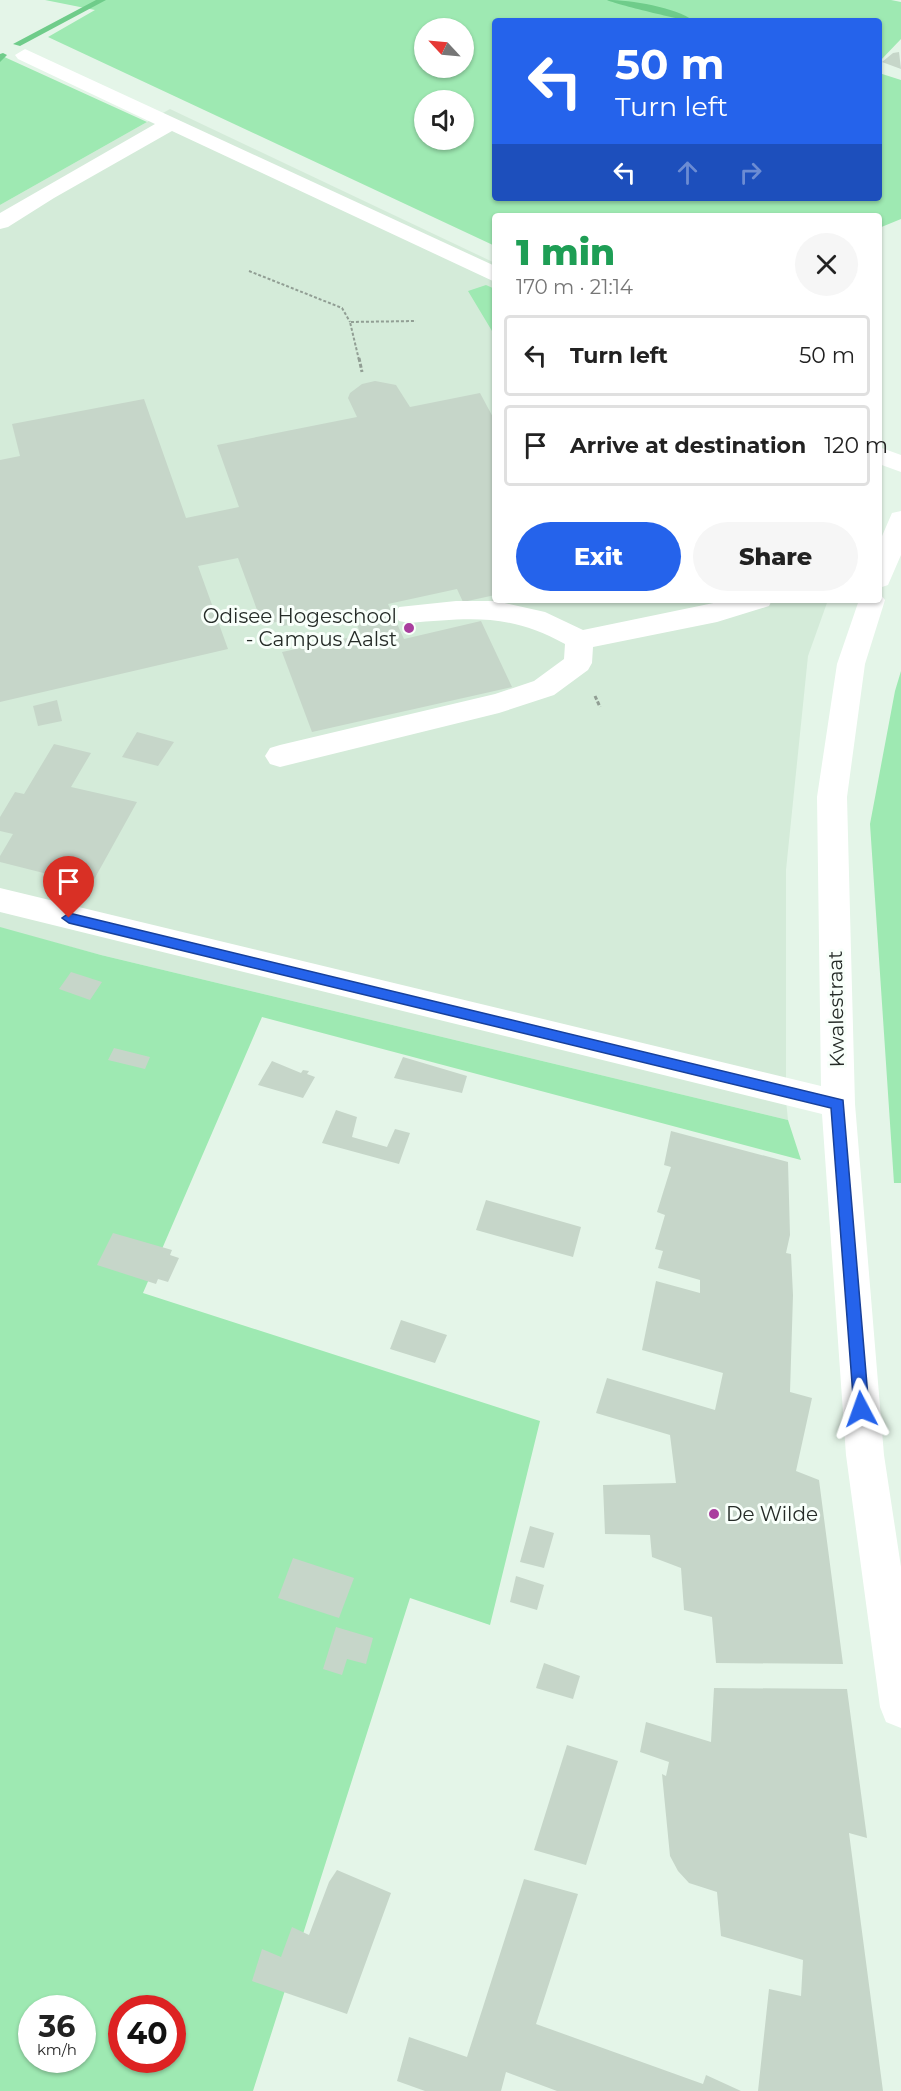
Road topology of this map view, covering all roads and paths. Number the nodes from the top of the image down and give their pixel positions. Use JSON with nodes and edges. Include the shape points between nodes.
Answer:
{"nodes":[{"id":1,"x":26,"y":55,"type":"dead end"},
{"id":2,"x":172,"y":123,"type":"junction"},
{"id":3,"x":0,"y":222,"type":"edge"},
{"id":4,"x":249,"y":271,"type":"dead end"},
{"id":5,"x":492,"y":274,"type":"edge"},
{"id":6,"x":416,"y":321,"type":"dead end"},
{"id":7,"x":350,"y":322,"type":"junction"},
{"id":8,"x":362,"y":372,"type":"dead end"},
{"id":9,"x":882,"y":456,"type":"edge"},
{"id":10,"x":901,"y":464,"type":"edge"},
{"id":11,"x":901,"y":519,"type":"edge"},
{"id":12,"x":882,"y":571,"type":"edge"},
{"id":13,"x":749,"y":603,"type":"edge"},
{"id":14,"x":871,"y":603,"type":"edge"},
{"id":15,"x":409,"y":614,"type":"dead end"},
{"id":16,"x":579,"y":640,"type":"junction"},
{"id":17,"x":280,"y":756,"type":"dead end"},
{"id":18,"x":0,"y":900,"type":"edge"},
{"id":19,"x":838,"y":1104,"type":"junction"},
{"id":20,"x":901,"y":1707,"type":"edge"}],
"edges":[{"from":1,"to":2,"type":"street"},
{"from":2,"to":3,"type":"street"},
{"from":2,"to":5,"type":"street"},
{"from":4,"to":7,"type":"path","via":[[342,308]]},
{"from":6,"to":7,"type":"path"},
{"from":7,"to":8,"type":"path"},
{"from":9,"to":10,"type":"street"},
{"from":11,"to":12,"type":"street"},
{"from":13,"to":16,"type":"street"},
{"from":14,"to":19,"type":"street","name":"Kwalestraat","via":[[851,664],[832,797]]},
{"from":15,"to":16,"type":"street","via":[[486,607],[534,617]]},
{"from":16,"to":17,"type":"street","via":[[578,663],[544,688],[499,703]]},
{"from":18,"to":19,"type":"street"},
{"from":19,"to":20,"type":"street","name":"Kwalestraat","via":[[865,1455]]}]}
